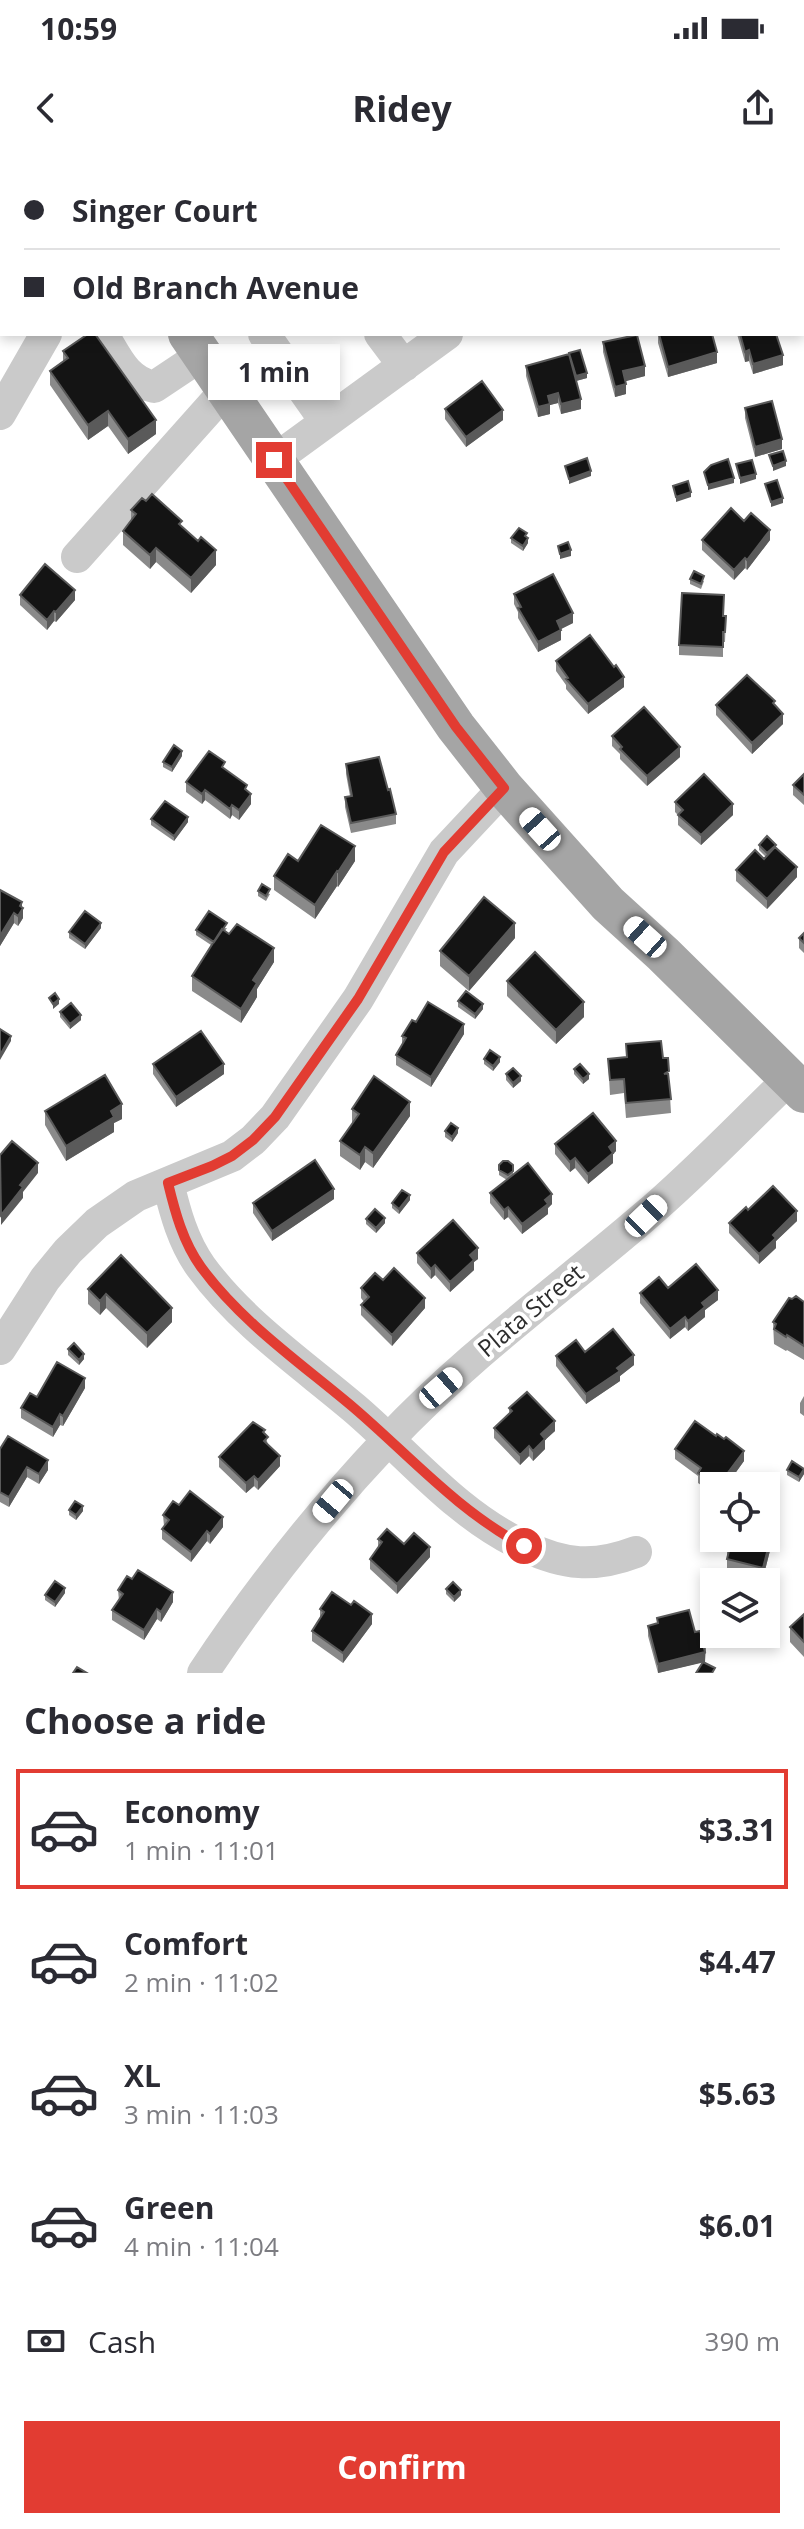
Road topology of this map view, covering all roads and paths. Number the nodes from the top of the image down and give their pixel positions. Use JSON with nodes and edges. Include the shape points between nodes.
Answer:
{"nodes":[{"id":1,"x":45,"y":336,"type":"edge"},
{"id":2,"x":106,"y":336,"type":"edge"},
{"id":3,"x":265,"y":336,"type":"edge"},
{"id":4,"x":382,"y":336,"type":"edge"},
{"id":5,"x":444,"y":336,"type":"edge"},
{"id":6,"x":195,"y":345,"type":"edge"},
{"id":7,"x":404,"y":366,"type":"junction"},
{"id":8,"x":226,"y":390,"type":"junction"},
{"id":9,"x":0,"y":414,"type":"edge"},
{"id":10,"x":326,"y":422,"type":"junction"},
{"id":11,"x":274,"y":460,"type":"junction"},
{"id":12,"x":77,"y":557,"type":"dead end"},
{"id":13,"x":504,"y":788,"type":"junction"},
{"id":14,"x":797,"y":1086,"type":"edge"},
{"id":15,"x":168,"y":1183,"type":"junction"},
{"id":16,"x":0,"y":1349,"type":"edge"},
{"id":17,"x":389,"y":1439,"type":"junction"},
{"id":18,"x":636,"y":1552,"type":"dead end"},
{"id":19,"x":203,"y":1673,"type":"edge"}],
"edges":[{"from":1,"to":9,"type":"street"},
{"from":2,"to":6,"type":"street","via":[[124,371],[154,387]]},
{"from":3,"to":10,"type":"street"},
{"from":4,"to":7,"type":"street"},
{"from":5,"to":7,"type":"street"},
{"from":6,"to":8,"type":"main road"},
{"from":7,"to":10,"type":"street"},
{"from":8,"to":11,"type":"main road"},
{"from":8,"to":12,"type":"street"},
{"from":10,"to":11,"type":"street"},
{"from":11,"to":13,"type":"main road","via":[[456,727]]},
{"from":13,"to":14,"type":"main road","via":[[608,904]]},
{"from":13,"to":15,"type":"street","via":[[444,852],[358,999],[275,1117],[232,1156]]},
{"from":14,"to":17,"type":"street","name":"Plata Street","via":[[540,1301]]},
{"from":15,"to":16,"type":"street","via":[[114,1209],[82,1236],[45,1279]]},
{"from":15,"to":17,"type":"street","via":[[186,1242],[201,1267],[263,1333]]},
{"from":17,"to":18,"type":"street","via":[[474,1516],[524,1546],[591,1564]]},
{"from":17,"to":19,"type":"street","name":"Plata Street","via":[[273,1572]]}]}
